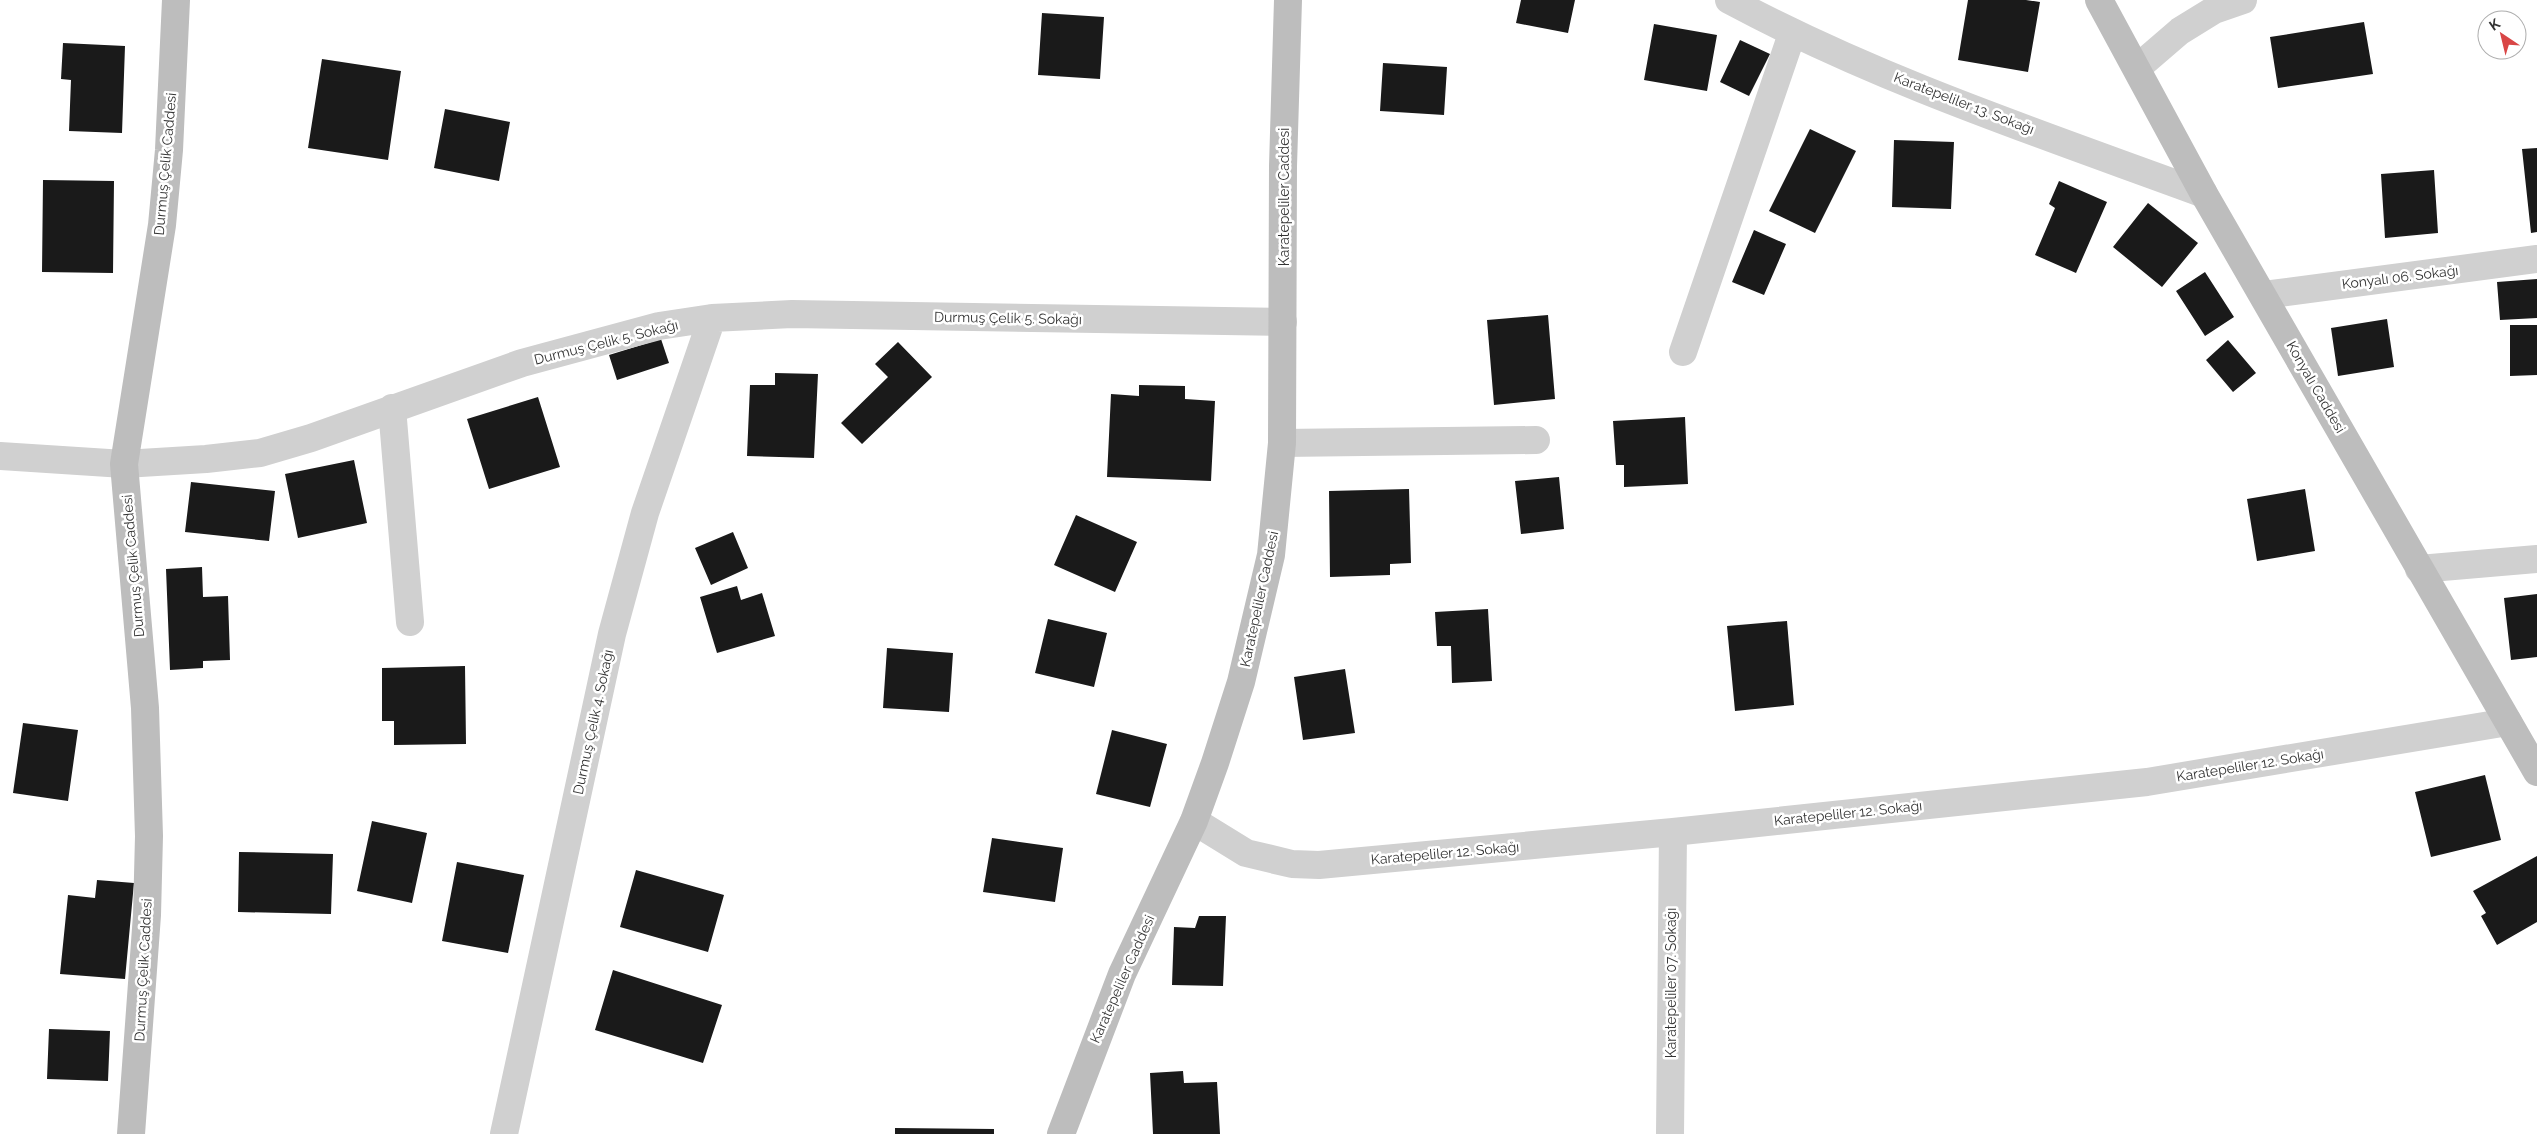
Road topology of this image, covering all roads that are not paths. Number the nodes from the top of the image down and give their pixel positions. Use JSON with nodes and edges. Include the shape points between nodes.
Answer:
{"nodes":[{"id":1,"x":176,"y":0,"type":"edge"},
{"id":2,"x":1288,"y":0,"type":"edge"},
{"id":3,"x":1729,"y":0,"type":"edge"},
{"id":4,"x":2099,"y":0,"type":"edge"},
{"id":5,"x":2243,"y":0,"type":"edge"},
{"id":6,"x":1792,"y":34,"type":"junction"},
{"id":7,"x":2137,"y":68,"type":"junction"},
{"id":8,"x":2204,"y":194,"type":"junction"},
{"id":9,"x":2537,"y":260,"type":"edge"},
{"id":10,"x":2264,"y":295,"type":"junction"},
{"id":11,"x":712,"y":318,"type":"junction"},
{"id":12,"x":1283,"y":322,"type":"junction"},
{"id":13,"x":1683,"y":352,"type":"dead end"},
{"id":14,"x":392,"y":408,"type":"junction"},
{"id":15,"x":1536,"y":440,"type":"dead end"},
{"id":16,"x":1282,"y":444,"type":"junction"},
{"id":17,"x":0,"y":456,"type":"edge"},
{"id":18,"x":124,"y":464,"type":"junction"},
{"id":19,"x":2537,"y":559,"type":"edge"},
{"id":20,"x":2420,"y":569,"type":"junction"},
{"id":21,"x":410,"y":622,"type":"dead end"},
{"id":22,"x":2508,"y":722,"type":"junction"},
{"id":23,"x":2537,"y":772,"type":"edge"},
{"id":24,"x":1194,"y":821,"type":"junction"},
{"id":25,"x":1673,"y":832,"type":"junction"},
{"id":26,"x":132,"y":1134,"type":"edge"},
{"id":27,"x":504,"y":1134,"type":"edge"},
{"id":28,"x":1061,"y":1134,"type":"edge"},
{"id":29,"x":1670,"y":1134,"type":"edge"}],
"edges":[{"from":1,"to":18,"type":"street","name":"Durmuş Çelik Caddesi","via":[[162,225]]},
{"from":2,"to":12,"type":"street","name":"Karatepeliler Caddesi"},
{"from":3,"to":6,"type":"street","name":"Karatepeliler 13. Sokağı"},
{"from":4,"to":7,"type":"street","name":"Konyalı Caddesi"},
{"from":5,"to":7,"type":"street","via":[[2214,10],[2180,31]]},
{"from":6,"to":8,"type":"street","name":"Karatepeliler 13. Sokağı","via":[[1970,107]]},
{"from":6,"to":13,"type":"street"},
{"from":7,"to":8,"type":"street","name":"Konyalı Caddesi"},
{"from":8,"to":10,"type":"street","name":"Konyalı Caddesi"},
{"from":9,"to":10,"type":"street","name":"Konyalı 06. Sokağı"},
{"from":10,"to":20,"type":"street","name":"Konyalı Caddesi"},
{"from":11,"to":12,"type":"street","name":"Durmuş Çelik 5. Sokağı","via":[[792,314]]},
{"from":11,"to":14,"type":"street","name":"Durmuş Çelik 5. Sokağı","via":[[659,326],[522,363]]},
{"from":11,"to":27,"type":"street","name":"Durmuş Çelik 4. Sokağı","via":[[645,514],[612,634]]},
{"from":12,"to":16,"type":"street","name":"Karatepeliler Caddesi"},
{"from":14,"to":18,"type":"street","name":"Durmuş Çelik 5. Sokağı","via":[[260,453]]},
{"from":14,"to":21,"type":"street"},
{"from":15,"to":16,"type":"street"},
{"from":16,"to":24,"type":"street","name":"Karatepeliler Caddesi","via":[[1271,555],[1241,682]]},
{"from":17,"to":18,"type":"street","name":"Durmuş Çelik 5. Sokağı"},
{"from":18,"to":26,"type":"street","name":"Durmuş Çelik Caddesi","via":[[145,708],[149,836],[147,915]]},
{"from":19,"to":20,"type":"street"},
{"from":20,"to":22,"type":"street","name":"Konyalı Caddesi"},
{"from":22,"to":23,"type":"street","name":"Konyalı Caddesi"},
{"from":22,"to":25,"type":"street","name":"Karatepeliler 12. Sokağı","via":[[2147,782]]},
{"from":24,"to":25,"type":"street","name":"Karatepeliler 12. Sokağı","via":[[1246,853],[1301,865]]},
{"from":24,"to":28,"type":"street","name":"Karatepeliler Caddesi","via":[[1122,974]]},
{"from":25,"to":29,"type":"street","name":"Karatepeliler 07. Sokağı"}]}
